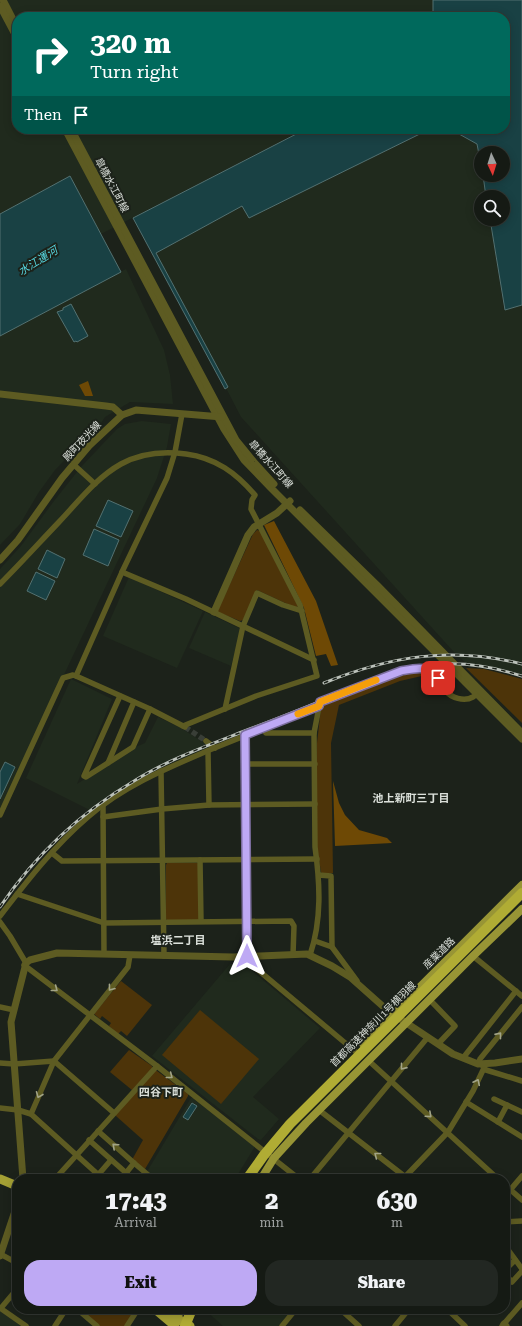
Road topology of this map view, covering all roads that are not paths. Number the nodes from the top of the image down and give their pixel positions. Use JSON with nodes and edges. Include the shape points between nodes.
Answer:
{"nodes":[{"id":1,"x":3,"y":0,"type":"edge"},
{"id":2,"x":0,"y":6,"type":"edge"},
{"id":3,"x":12,"y":17,"type":"edge"},
{"id":4,"x":12,"y":29,"type":"edge"},
{"id":5,"x":68,"y":134,"type":"edge"},
{"id":6,"x":74,"y":134,"type":"edge"},
{"id":7,"x":0,"y":394,"type":"edge"},
{"id":8,"x":182,"y":414,"type":"junction"},
{"id":9,"x":122,"y":415,"type":"junction"},
{"id":10,"x":221,"y":417,"type":"junction"},
{"id":11,"x":175,"y":452,"type":"junction"},
{"id":12,"x":73,"y":464,"type":"junction"},
{"id":13,"x":95,"y":484,"type":"junction"},
{"id":14,"x":289,"y":502,"type":"junction"},
{"id":15,"x":258,"y":524,"type":"junction"},
{"id":16,"x":0,"y":560,"type":"edge"},
{"id":17,"x":122,"y":572,"type":"junction"},
{"id":18,"x":0,"y":584,"type":"edge"},
{"id":19,"x":302,"y":611,"type":"junction"},
{"id":20,"x":214,"y":612,"type":"junction"},
{"id":21,"x":243,"y":626,"type":"junction"},
{"id":22,"x":314,"y":660,"type":"junction"},
{"id":23,"x":76,"y":676,"type":"junction"},
{"id":24,"x":478,"y":692,"type":"junction"},
{"id":25,"x":120,"y":696,"type":"junction"},
{"id":26,"x":134,"y":702,"type":"junction"},
{"id":27,"x":319,"y":706,"type":"junction"},
{"id":28,"x":150,"y":709,"type":"junction"},
{"id":29,"x":225,"y":709,"type":"junction"},
{"id":30,"x":263,"y":729,"type":"junction"},
{"id":31,"x":522,"y":732,"type":"edge"},
{"id":32,"x":314,"y":733,"type":"junction"},
{"id":33,"x":245,"y":735,"type":"junction"},
{"id":34,"x":522,"y":740,"type":"edge"},
{"id":35,"x":206,"y":741,"type":"tunnel mouth"},
{"id":36,"x":215,"y":748,"type":"junction"},
{"id":37,"x":208,"y":751,"type":"junction"},
{"id":38,"x":107,"y":764,"type":"junction"},
{"id":39,"x":245,"y":764,"type":"junction"},
{"id":40,"x":315,"y":764,"type":"junction"},
{"id":41,"x":161,"y":771,"type":"junction"},
{"id":42,"x":315,"y":804,"type":"junction"},
{"id":43,"x":209,"y":805,"type":"junction"},
{"id":44,"x":246,"y":805,"type":"junction"},
{"id":45,"x":103,"y":806,"type":"junction"},
{"id":46,"x":162,"y":810,"type":"junction"},
{"id":47,"x":0,"y":815,"type":"edge"},
{"id":48,"x":102,"y":818,"type":"junction"},
{"id":49,"x":52,"y":853,"type":"junction"},
{"id":50,"x":317,"y":859,"type":"junction"},
{"id":51,"x":200,"y":860,"type":"junction"},
{"id":52,"x":247,"y":860,"type":"junction"},
{"id":53,"x":103,"y":861,"type":"junction"},
{"id":54,"x":163,"y":861,"type":"junction"},
{"id":55,"x":319,"y":875,"type":"junction"},
{"id":56,"x":522,"y":885,"type":"edge"},
{"id":57,"x":522,"y":893,"type":"edge"},
{"id":58,"x":17,"y":894,"type":"junction"},
{"id":59,"x":522,"y":901,"type":"edge"},
{"id":60,"x":522,"y":909,"type":"edge"},
{"id":61,"x":0,"y":916,"type":"edge"},
{"id":62,"x":247,"y":921,"type":"junction"},
{"id":63,"x":0,"y":922,"type":"edge"},
{"id":64,"x":164,"y":922,"type":"junction"},
{"id":65,"x":201,"y":922,"type":"junction"},
{"id":66,"x":104,"y":923,"type":"junction"},
{"id":67,"x":315,"y":941,"type":"junction"},
{"id":68,"x":332,"y":946,"type":"junction"},
{"id":69,"x":104,"y":954,"type":"junction"},
{"id":70,"x":130,"y":955,"type":"junction"},
{"id":71,"x":293,"y":955,"type":"junction"},
{"id":72,"x":310,"y":955,"type":"junction"},
{"id":73,"x":164,"y":956,"type":"junction"},
{"id":74,"x":249,"y":956,"type":"junction"},
{"id":75,"x":473,"y":956,"type":"junction"},
{"id":76,"x":25,"y":964,"type":"junction"},
{"id":77,"x":359,"y":985,"type":"junction"},
{"id":78,"x":516,"y":991,"type":"junction"},
{"id":79,"x":522,"y":996,"type":"edge"},
{"id":80,"x":430,"y":1000,"type":"junction"},
{"id":81,"x":0,"y":1007,"type":"edge"},
{"id":82,"x":522,"y":1007,"type":"edge"},
{"id":83,"x":14,"y":1010,"type":"junction"},
{"id":84,"x":393,"y":1014,"type":"junction"},
{"id":85,"x":90,"y":1016,"type":"junction"},
{"id":86,"x":406,"y":1023,"type":"junction"},
{"id":87,"x":428,"y":1037,"type":"junction"},
{"id":88,"x":438,"y":1044,"type":"junction"},
{"id":89,"x":356,"y":1052,"type":"junction"},
{"id":90,"x":463,"y":1058,"type":"junction"},
{"id":91,"x":522,"y":1059,"type":"edge"},
{"id":92,"x":54,"y":1061,"type":"junction"},
{"id":93,"x":369,"y":1061,"type":"junction"},
{"id":94,"x":0,"y":1063,"type":"edge"},
{"id":95,"x":14,"y":1064,"type":"junction"},
{"id":96,"x":481,"y":1065,"type":"junction"},
{"id":97,"x":157,"y":1066,"type":"junction"},
{"id":98,"x":522,"y":1081,"type":"edge"},
{"id":99,"x":391,"y":1082,"type":"junction"},
{"id":100,"x":494,"y":1099,"type":"dead end"},
{"id":101,"x":466,"y":1102,"type":"junction"},
{"id":102,"x":507,"y":1105,"type":"junction"},
{"id":103,"x":0,"y":1108,"type":"edge"},
{"id":104,"x":18,"y":1110,"type":"junction"},
{"id":105,"x":319,"y":1110,"type":"junction"},
{"id":106,"x":522,"y":1112,"type":"edge"},
{"id":107,"x":114,"y":1113,"type":"junction"},
{"id":108,"x":31,"y":1114,"type":"junction"},
{"id":109,"x":498,"y":1122,"type":"junction"},
{"id":110,"x":98,"y":1131,"type":"junction"},
{"id":111,"x":448,"y":1132,"type":"junction"},
{"id":112,"x":349,"y":1133,"type":"junction"},
{"id":113,"x":522,"y":1137,"type":"edge"},
{"id":114,"x":90,"y":1140,"type":"junction"},
{"id":115,"x":265,"y":1151,"type":"junction"},
{"id":116,"x":76,"y":1155,"type":"junction"},
{"id":117,"x":274,"y":1158,"type":"junction"},
{"id":118,"x":112,"y":1160,"type":"junction"},
{"id":119,"x":134,"y":1163,"type":"junction"},
{"id":120,"x":0,"y":1173,"type":"edge"},
{"id":121,"x":126,"y":1173,"type":"joint"},
{"id":122,"x":24,"y":1174,"type":"edge"},
{"id":123,"x":60,"y":1174,"type":"edge"},
{"id":124,"x":98,"y":1174,"type":"joint"},
{"id":125,"x":147,"y":1174,"type":"edge"},
{"id":126,"x":247,"y":1174,"type":"edge"},
{"id":127,"x":251,"y":1174,"type":"edge"},
{"id":128,"x":257,"y":1174,"type":"edge"},
{"id":129,"x":264,"y":1174,"type":"edge"},
{"id":130,"x":293,"y":1174,"type":"edge"},
{"id":131,"x":314,"y":1174,"type":"edge"},
{"id":132,"x":400,"y":1174,"type":"edge"},
{"id":133,"x":409,"y":1174,"type":"edge"},
{"id":134,"x":493,"y":1174,"type":"edge"},
{"id":135,"x":522,"y":1176,"type":"edge"},
{"id":136,"x":12,"y":1178,"type":"edge"},
{"id":137,"x":0,"y":1179,"type":"edge"},
{"id":138,"x":0,"y":1184,"type":"edge"},
{"id":139,"x":12,"y":1184,"type":"edge"},
{"id":140,"x":12,"y":1188,"type":"edge"},
{"id":141,"x":510,"y":1190,"type":"joint"},
{"id":142,"x":522,"y":1200,"type":"edge"},
{"id":143,"x":12,"y":1220,"type":"edge"},
{"id":144,"x":522,"y":1221,"type":"edge"},
{"id":145,"x":510,"y":1222,"type":"edge"},
{"id":146,"x":510,"y":1252,"type":"edge"},
{"id":147,"x":0,"y":1255,"type":"edge"},
{"id":148,"x":515,"y":1260,"type":"junction"},
{"id":149,"x":12,"y":1261,"type":"edge"},
{"id":150,"x":510,"y":1265,"type":"edge"},
{"id":151,"x":522,"y":1270,"type":"edge"},
{"id":152,"x":510,"y":1280,"type":"edge"},
{"id":153,"x":12,"y":1295,"type":"edge"},
{"id":154,"x":522,"y":1303,"type":"edge"},
{"id":155,"x":0,"y":1308,"type":"edge"},
{"id":156,"x":522,"y":1312,"type":"edge"},
{"id":157,"x":514,"y":1313,"type":"junction"},
{"id":158,"x":63,"y":1314,"type":"edge"},
{"id":159,"x":83,"y":1314,"type":"edge"},
{"id":160,"x":135,"y":1314,"type":"edge"},
{"id":161,"x":162,"y":1314,"type":"edge"},
{"id":162,"x":168,"y":1314,"type":"edge"},
{"id":163,"x":179,"y":1314,"type":"edge"},
{"id":164,"x":183,"y":1314,"type":"edge"},
{"id":165,"x":190,"y":1314,"type":"edge"},
{"id":166,"x":195,"y":1314,"type":"edge"},
{"id":167,"x":292,"y":1314,"type":"edge"},
{"id":168,"x":346,"y":1314,"type":"edge"},
{"id":169,"x":405,"y":1314,"type":"edge"},
{"id":170,"x":452,"y":1314,"type":"edge"},
{"id":171,"x":176,"y":1324,"type":"edge"},
{"id":172,"x":504,"y":1325,"type":"edge"},
{"id":173,"x":26,"y":1326,"type":"edge"},
{"id":174,"x":55,"y":1326,"type":"edge"},
{"id":175,"x":97,"y":1326,"type":"edge"},
{"id":176,"x":127,"y":1326,"type":"edge"},
{"id":177,"x":185,"y":1326,"type":"edge"},
{"id":178,"x":190,"y":1326,"type":"edge"},
{"id":179,"x":282,"y":1326,"type":"edge"},
{"id":180,"x":359,"y":1326,"type":"edge"},
{"id":181,"x":395,"y":1326,"type":"edge"},
{"id":182,"x":465,"y":1326,"type":"edge"}],
"edges":[{"from":1,"to":3,"type":"street"},
{"from":2,"to":4,"type":"street"},
{"from":5,"to":10,"type":"street","name":"皐橋水江町線"},
{"from":6,"to":10,"type":"street","name":"皐橋水江町線"},
{"from":7,"to":9,"type":"street","via":[[113,407]]},
{"from":8,"to":9,"type":"street","name":"殿町夜光線","via":[[136,410]]},
{"from":8,"to":10,"type":"street","name":"殿町夜光線"},
{"from":8,"to":11,"type":"street"},
{"from":9,"to":12,"type":"street","name":"殿町夜光線"},
{"from":10,"to":14,"type":"street","name":"皐橋水江町線","via":[[224,429],[237,450]]},
{"from":11,"to":13,"type":"street","via":[[147,454],[135,458],[109,472]]},
{"from":11,"to":15,"type":"street","via":[[208,458],[225,466],[240,478],[255,494],[251,509]]},
{"from":11,"to":17,"type":"street","via":[[167,478]]},
{"from":12,"to":13,"type":"street"},
{"from":12,"to":16,"type":"street","name":"殿町夜光線","via":[[18,540]]},
{"from":13,"to":18,"type":"street"},
{"from":14,"to":15,"type":"street","via":[[277,513]]},
{"from":14,"to":24,"type":"street","name":"皐橋水江町線"},
{"from":14,"to":24,"type":"street","name":"皐橋水江町線","via":[[377,585]]},
{"from":15,"to":19,"type":"street"},
{"from":15,"to":20,"type":"street","via":[[248,535]]},
{"from":17,"to":20,"type":"street"},
{"from":17,"to":23,"type":"street"},
{"from":19,"to":21,"type":"street","via":[[257,593]]},
{"from":19,"to":22,"type":"street"},
{"from":20,"to":21,"type":"street"},
{"from":21,"to":22,"type":"street"},
{"from":21,"to":29,"type":"street"},
{"from":22,"to":29,"type":"street","via":[[318,676]]},
{"from":23,"to":25,"type":"street"},
{"from":23,"to":47,"type":"street","via":[[63,678]]},
{"from":24,"to":27,"type":"street","via":[[466,699],[453,697],[432,671],[415,668],[355,688],[320,702]]},
{"from":24,"to":31,"type":"street","name":"皐橋水江町線"},
{"from":24,"to":34,"type":"street","name":"皐橋水江町線"},
{"from":25,"to":26,"type":"street"},
{"from":25,"to":38,"type":"street","via":[[84,776]]},
{"from":26,"to":28,"type":"street"},
{"from":26,"to":38,"type":"street"},
{"from":27,"to":30,"type":"street"},
{"from":27,"to":32,"type":"street"},
{"from":28,"to":29,"type":"street","via":[[184,727]]},
{"from":28,"to":38,"type":"street","via":[[133,747]]},
{"from":30,"to":32,"type":"street","via":[[266,734]]},
{"from":30,"to":33,"type":"street"},
{"from":32,"to":40,"type":"street"},
{"from":33,"to":36,"type":"street"},
{"from":33,"to":39,"type":"street"},
{"from":35,"to":36,"type":"street"},
{"from":36,"to":37,"type":"street"},
{"from":37,"to":41,"type":"street"},
{"from":37,"to":43,"type":"street"},
{"from":39,"to":40,"type":"street"},
{"from":39,"to":44,"type":"street"},
{"from":40,"to":42,"type":"street"},
{"from":41,"to":45,"type":"street","via":[[131,786]]},
{"from":41,"to":46,"type":"street"},
{"from":42,"to":44,"type":"street"},
{"from":42,"to":50,"type":"street"},
{"from":43,"to":44,"type":"street"},
{"from":43,"to":46,"type":"street"},
{"from":44,"to":52,"type":"street"},
{"from":45,"to":48,"type":"street"},
{"from":45,"to":49,"type":"street","via":[[64,838]]},
{"from":46,"to":48,"type":"street"},
{"from":46,"to":54,"type":"street"},
{"from":48,"to":53,"type":"street"},
{"from":49,"to":53,"type":"street","via":[[62,861]]},
{"from":49,"to":58,"type":"street"},
{"from":50,"to":52,"type":"street"},
{"from":50,"to":55,"type":"street"},
{"from":51,"to":52,"type":"street"},
{"from":51,"to":54,"type":"street"},
{"from":51,"to":65,"type":"street"},
{"from":52,"to":62,"type":"street"},
{"from":53,"to":54,"type":"street"},
{"from":53,"to":66,"type":"street"},
{"from":54,"to":64,"type":"street"},
{"from":55,"to":67,"type":"street","via":[[320,901]]},
{"from":55,"to":68,"type":"street","via":[[331,876]]},
{"from":56,"to":84,"type":"main road","name":"産業道路"},
{"from":57,"to":127,"type":"highway","name":"首都高速神奈川1号横羽線","bridge":true,"via":[[290,1124]]},
{"from":58,"to":61,"type":"street"},
{"from":58,"to":66,"type":"street"},
{"from":59,"to":128,"type":"highway","name":"首都高速神奈川1号横羽線","via":[[294,1128]]},
{"from":60,"to":75,"type":"main road"},
{"from":62,"to":65,"type":"street"},
{"from":62,"to":71,"type":"street","via":[[291,921],[294,926]]},
{"from":62,"to":74,"type":"street"},
{"from":63,"to":76,"type":"street"},
{"from":64,"to":65,"type":"street"},
{"from":64,"to":66,"type":"street"},
{"from":64,"to":73,"type":"street"},
{"from":66,"to":69,"type":"street"},
{"from":67,"to":68,"type":"street"},
{"from":67,"to":72,"type":"street"},
{"from":68,"to":77,"type":"street"},
{"from":69,"to":70,"type":"street"},
{"from":69,"to":76,"type":"street","via":[[60,953],[30,960]]},
{"from":70,"to":73,"type":"street"},
{"from":70,"to":85,"type":"street","one_way":true,"via":[[128,967]]},
{"from":71,"to":72,"type":"street"},
{"from":71,"to":74,"type":"street"},
{"from":72,"to":77,"type":"street","via":[[350,977]]},
{"from":73,"to":74,"type":"street"},
{"from":74,"to":89,"type":"street","via":[[252,965]]},
{"from":75,"to":78,"type":"street"},
{"from":75,"to":80,"type":"main road"},
{"from":76,"to":83,"type":"street"},
{"from":76,"to":85,"type":"street","one_way":true},
{"from":77,"to":84,"type":"street"},
{"from":78,"to":79,"type":"street"},
{"from":78,"to":90,"type":"street"},
{"from":80,"to":86,"type":"main road"},
{"from":80,"to":88,"type":"street","via":[[455,1026]]},
{"from":81,"to":83,"type":"street"},
{"from":96,"to":82,"type":"street","one_way":true,"via":[[480,1059]]},
{"from":83,"to":95,"type":"street","via":[[11,1024]]},
{"from":84,"to":86,"type":"street"},
{"from":84,"to":89,"type":"main road","name":"産業道路"},
{"from":85,"to":92,"type":"street"},
{"from":85,"to":97,"type":"street"},
{"from":86,"to":87,"type":"street"},
{"from":86,"to":93,"type":"main road"},
{"from":87,"to":88,"type":"street"},
{"from":87,"to":99,"type":"street","one_way":true},
{"from":88,"to":90,"type":"street"},
{"from":89,"to":115,"type":"main road","name":"産業道路","via":[[290,1120]]},
{"from":90,"to":96,"type":"street"},
{"from":91,"to":96,"type":"street"},
{"from":92,"to":95,"type":"street"},
{"from":92,"to":107,"type":"street"},
{"from":92,"to":108,"type":"street","one_way":true},
{"from":93,"to":99,"type":"street"},
{"from":93,"to":105,"type":"main road"},
{"from":94,"to":95,"type":"street"},
{"from":95,"to":104,"type":"street"},
{"from":96,"to":98,"type":"street"},
{"from":101,"to":96,"type":"street","one_way":true},
{"from":97,"to":107,"type":"street"},
{"from":97,"to":115,"type":"street","one_way":true},
{"from":99,"to":111,"type":"street","one_way":true},
{"from":99,"to":112,"type":"street"},
{"from":100,"to":102,"type":"street"},
{"from":101,"to":109,"type":"street"},
{"from":101,"to":111,"type":"street"},
{"from":102,"to":106,"type":"street"},
{"from":102,"to":109,"type":"street"},
{"from":103,"to":104,"type":"street"},
{"from":104,"to":108,"type":"street"},
{"from":104,"to":122,"type":"street"},
{"from":105,"to":112,"type":"street"},
{"from":105,"to":117,"type":"main road"},
{"from":107,"to":110,"type":"street"},
{"from":108,"to":116,"type":"street"},
{"from":109,"to":113,"type":"street"},
{"from":110,"to":114,"type":"street"},
{"from":119,"to":110,"type":"street","one_way":true},
{"from":111,"to":133,"type":"street"},
{"from":111,"to":134,"type":"street"},
{"from":112,"to":131,"type":"street"},
{"from":132,"to":112,"type":"street","one_way":true},
{"from":114,"to":116,"type":"street"},
{"from":114,"to":118,"type":"street"},
{"from":115,"to":117,"type":"street"},
{"from":115,"to":126,"type":"main road","name":"産業道路"},
{"from":116,"to":123,"type":"street"},
{"from":116,"to":124,"type":"street"},
{"from":117,"to":129,"type":"main road"},
{"from":117,"to":130,"type":"street"},
{"from":118,"to":121,"type":"street"},
{"from":118,"to":124,"type":"street"},
{"from":119,"to":121,"type":"street"},
{"from":119,"to":125,"type":"street"},
{"from":120,"to":136,"type":"highway"},
{"from":135,"to":141,"type":"street"},
{"from":137,"to":139,"type":"highway"},
{"from":138,"to":140,"type":"street"},
{"from":141,"to":142,"type":"street"},
{"from":143,"to":147,"type":"street"},
{"from":144,"to":145,"type":"street"},
{"from":146,"to":148,"type":"street"},
{"from":147,"to":149,"type":"street"},
{"from":148,"to":150,"type":"street"},
{"from":148,"to":151,"type":"street"},
{"from":151,"to":152,"type":"street","via":[[512,1282]]},
{"from":153,"to":155,"type":"street"},
{"from":154,"to":157,"type":"street"},
{"from":155,"to":173,"type":"street"},
{"from":156,"to":157,"type":"street"},
{"from":157,"to":172,"type":"street"},
{"from":158,"to":174,"type":"street"},
{"from":159,"to":175,"type":"street"},
{"from":160,"to":176,"type":"street"},
{"from":161,"to":171,"type":"highway"},
{"from":162,"to":171,"type":"highway"},
{"from":163,"to":171,"type":"main road"},
{"from":164,"to":171,"type":"highway"},
{"from":165,"to":177,"type":"highway","bridge":true},
{"from":166,"to":178,"type":"main road"},
{"from":167,"to":179,"type":"street"},
{"from":168,"to":180,"type":"street"},
{"from":169,"to":181,"type":"street"},
{"from":170,"to":182,"type":"street"},
{"from":171,"to":178,"type":"highway"}]}
